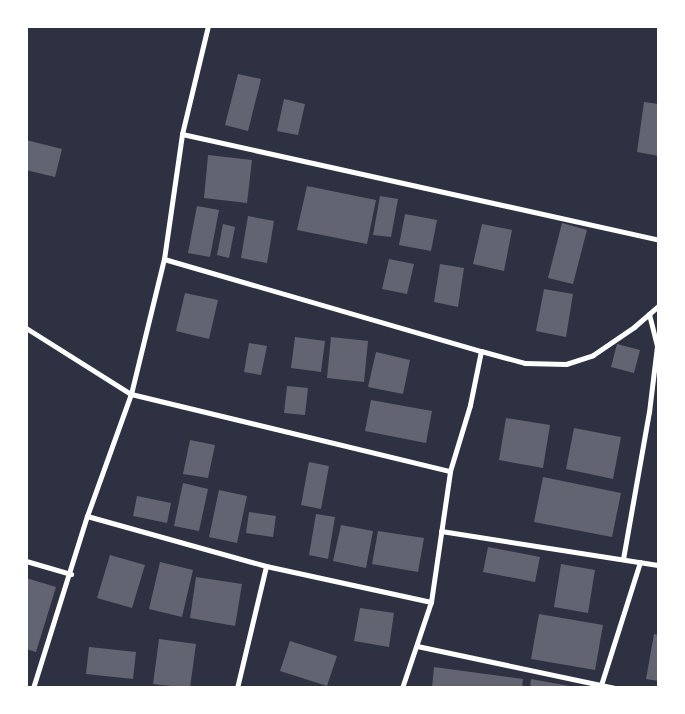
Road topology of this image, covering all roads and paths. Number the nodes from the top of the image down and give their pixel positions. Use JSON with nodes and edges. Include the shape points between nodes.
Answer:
{"nodes":[{"id":1,"x":208,"y":26,"type":"edge"},
{"id":2,"x":182,"y":134,"type":"junction"},
{"id":3,"x":659,"y":240,"type":"edge"},
{"id":4,"x":164,"y":259,"type":"junction"},
{"id":5,"x":659,"y":305,"type":"edge"},
{"id":6,"x":649,"y":314,"type":"junction"},
{"id":7,"x":26,"y":328,"type":"edge"},
{"id":8,"x":481,"y":351,"type":"junction"},
{"id":9,"x":131,"y":394,"type":"junction"},
{"id":10,"x":450,"y":471,"type":"junction"},
{"id":11,"x":87,"y":516,"type":"junction"},
{"id":12,"x":441,"y":531,"type":"junction"},
{"id":13,"x":623,"y":559,"type":"junction"},
{"id":14,"x":26,"y":561,"type":"edge"},
{"id":15,"x":640,"y":562,"type":"junction"},
{"id":16,"x":659,"y":565,"type":"edge"},
{"id":17,"x":266,"y":566,"type":"junction"},
{"id":18,"x":71,"y":574,"type":"junction"},
{"id":19,"x":431,"y":602,"type":"junction"},
{"id":20,"x":417,"y":646,"type":"junction"},
{"id":21,"x":601,"y":685,"type":"junction"},
{"id":22,"x":33,"y":688,"type":"edge"},
{"id":23,"x":237,"y":688,"type":"edge"},
{"id":24,"x":402,"y":688,"type":"edge"},
{"id":25,"x":614,"y":688,"type":"edge"}],
"edges":[{"from":1,"to":2,"type":"street"},
{"from":2,"to":3,"type":"street"},
{"from":2,"to":4,"type":"street"},
{"from":4,"to":8,"type":"street"},
{"from":4,"to":9,"type":"street"},
{"from":5,"to":6,"type":"street"},
{"from":6,"to":8,"type":"street","via":[[593,355],[566,364],[525,363]]},
{"from":6,"to":13,"type":"street","via":[[657,346],[649,412]]},
{"from":7,"to":9,"type":"street"},
{"from":8,"to":10,"type":"street","via":[[470,405]]},
{"from":9,"to":10,"type":"street"},
{"from":9,"to":11,"type":"street"},
{"from":10,"to":12,"type":"street"},
{"from":11,"to":17,"type":"street"},
{"from":11,"to":18,"type":"street"},
{"from":12,"to":13,"type":"street"},
{"from":12,"to":19,"type":"street"},
{"from":13,"to":15,"type":"street"},
{"from":14,"to":18,"type":"street"},
{"from":15,"to":16,"type":"street"},
{"from":15,"to":21,"type":"street"},
{"from":17,"to":19,"type":"street"},
{"from":17,"to":23,"type":"street"},
{"from":18,"to":22,"type":"street"},
{"from":19,"to":20,"type":"street"},
{"from":20,"to":21,"type":"street"},
{"from":20,"to":24,"type":"street"},
{"from":21,"to":25,"type":"street"}]}
